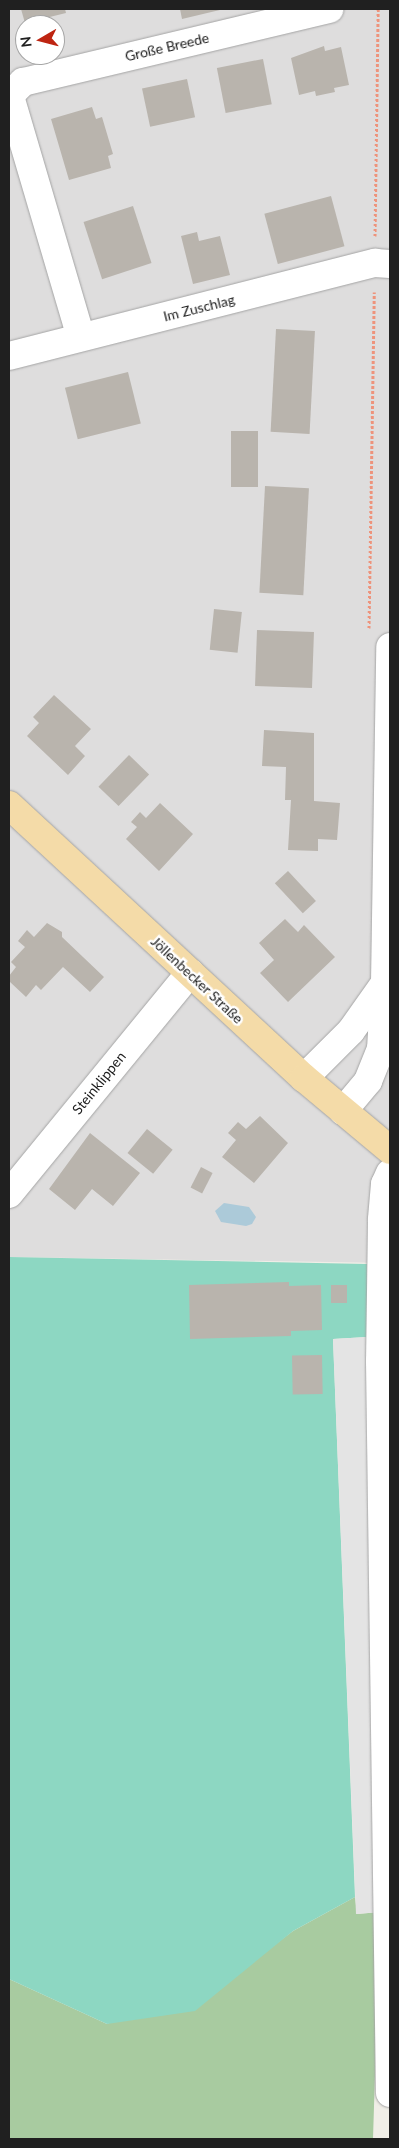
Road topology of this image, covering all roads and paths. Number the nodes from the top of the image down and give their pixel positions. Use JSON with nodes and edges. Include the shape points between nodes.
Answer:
{"nodes":[{"id":1,"x":329,"y":9,"type":"edge"},
{"id":2,"x":378,"y":9,"type":"edge"},
{"id":3,"x":9,"y":94,"type":"edge"},
{"id":4,"x":383,"y":264,"type":"edge"},
{"id":5,"x":81,"y":337,"type":"junction"},
{"id":6,"x":9,"y":356,"type":"edge"},
{"id":7,"x":369,"y":630,"type":"dead end"},
{"id":8,"x":390,"y":647,"type":"edge"},
{"id":9,"x":9,"y":805,"type":"edge"},
{"id":10,"x":190,"y":973,"type":"junction"},
{"id":11,"x":385,"y":983,"type":"junction"},
{"id":12,"x":304,"y":1078,"type":"junction"},
{"id":13,"x":343,"y":1111,"type":"junction"},
{"id":14,"x":390,"y":1150,"type":"edge"},
{"id":15,"x":390,"y":1173,"type":"edge"},
{"id":16,"x":9,"y":1194,"type":"edge"},
{"id":17,"x":390,"y":2093,"type":"edge"}],
"edges":[{"from":1,"to":3,"type":"street","name":"Große Breede","via":[[23,82]]},
{"from":2,"to":4,"type":"path"},
{"from":3,"to":5,"type":"street","name":"Große Breede"},
{"from":4,"to":5,"type":"street","name":"Im Zuschlag"},
{"from":4,"to":7,"type":"path"},
{"from":5,"to":6,"type":"street","name":"Im Zuschlag"},
{"from":8,"to":11,"type":"street"},
{"from":9,"to":10,"type":"main road","name":"Jöllenbecker Straße"},
{"from":10,"to":12,"type":"main road","name":"Jöllenbecker Straße"},
{"from":10,"to":16,"type":"street","name":"Steinklippen"},
{"from":11,"to":12,"type":"street","via":[[351,1031]]},
{"from":11,"to":13,"type":"street","via":[[381,1049],[368,1082]]},
{"from":12,"to":13,"type":"main road","name":"Jöllenbecker Straße"},
{"from":13,"to":14,"type":"main road","name":"Jöllenbecker Straße"},
{"from":15,"to":17,"type":"street","via":[[385,1184],[382,1220],[380,1361]]}]}
